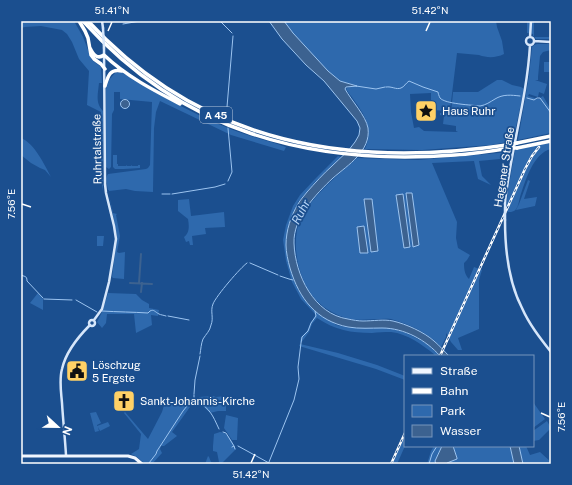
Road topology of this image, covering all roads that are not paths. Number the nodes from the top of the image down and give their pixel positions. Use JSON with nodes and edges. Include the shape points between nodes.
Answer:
{"nodes":[{"id":1,"x":79,"y":21,"type":"edge"},
{"id":2,"x":83,"y":21,"type":"edge"},
{"id":3,"x":90,"y":21,"type":"edge"},
{"id":4,"x":102,"y":21,"type":"edge"},
{"id":5,"x":531,"y":21,"type":"edge"},
{"id":6,"x":530,"y":37,"type":"junction"},
{"id":7,"x":534,"y":41,"type":"junction"},
{"id":8,"x":551,"y":42,"type":"edge"},
{"id":9,"x":530,"y":45,"type":"junction"},
{"id":10,"x":90,"y":48,"type":"junction"},
{"id":11,"x":104,"y":55,"type":"junction"},
{"id":12,"x":105,"y":69,"type":"junction"},
{"id":13,"x":125,"y":72,"type":"junction"},
{"id":14,"x":105,"y":86,"type":"junction"},
{"id":15,"x":204,"y":114,"type":"junction"},
{"id":16,"x":551,"y":136,"type":"edge"},
{"id":17,"x":551,"y":141,"type":"edge"},
{"id":18,"x":287,"y":142,"type":"junction"},
{"id":19,"x":517,"y":146,"type":"junction"},
{"id":20,"x":551,"y":352,"type":"edge"},
{"id":21,"x":66,"y":455,"type":"junction"},
{"id":22,"x":21,"y":456,"type":"edge"},
{"id":23,"x":142,"y":464,"type":"edge"}],
"edges":[{"from":1,"to":10,"type":"highway"},
{"from":2,"to":15,"type":"highway","number":"A 45","via":[[135,70],[167,93]]},
{"from":3,"to":18,"type":"highway","number":"A 45","via":[[121,54],[166,88],[213,114]]},
{"from":4,"to":11,"type":"main road","name":"Ruhrtalstraße","bridge":true},
{"from":5,"to":6,"type":"main road"},
{"from":6,"to":7,"type":"main road"},
{"from":6,"to":9,"type":"main road","via":[[526,41]]},
{"from":7,"to":8,"type":"main road"},
{"from":7,"to":9,"type":"main road"},
{"from":9,"to":20,"type":"main road","name":"Hagener Straße","bridge":true,"via":[[524,95],[510,167],[505,241],[511,277],[521,308]]},
{"from":10,"to":11,"type":"highway","via":[[96,56]]},
{"from":10,"to":12,"type":"highway","via":[[91,55]]},
{"from":11,"to":12,"type":"main road","name":"Ruhrtalstraße"},
{"from":11,"to":13,"type":"highway"},
{"from":12,"to":14,"type":"main road","name":"Ruhrtalstraße"},
{"from":13,"to":14,"type":"highway","via":[[112,72]]},
{"from":13,"to":15,"type":"highway","via":[[161,94]]},
{"from":14,"to":21,"type":"main road","name":"Ruhrtalstraße","via":[[105,184],[116,239],[102,309],[94,320],[94,325],[90,325],[72,346],[62,369]]},
{"from":15,"to":18,"type":"highway","number":"A 45","via":[[252,134]]},
{"from":16,"to":19,"type":"highway","number":"A 45"},
{"from":17,"to":19,"type":"highway","number":"A 45"},
{"from":18,"to":19,"type":"highway","number":"A 45","bridge":true,"via":[[320,151],[387,157],[455,156]]},
{"from":21,"to":22,"type":"main road"},
{"from":21,"to":23,"type":"main road","via":[[128,456]]}]}
